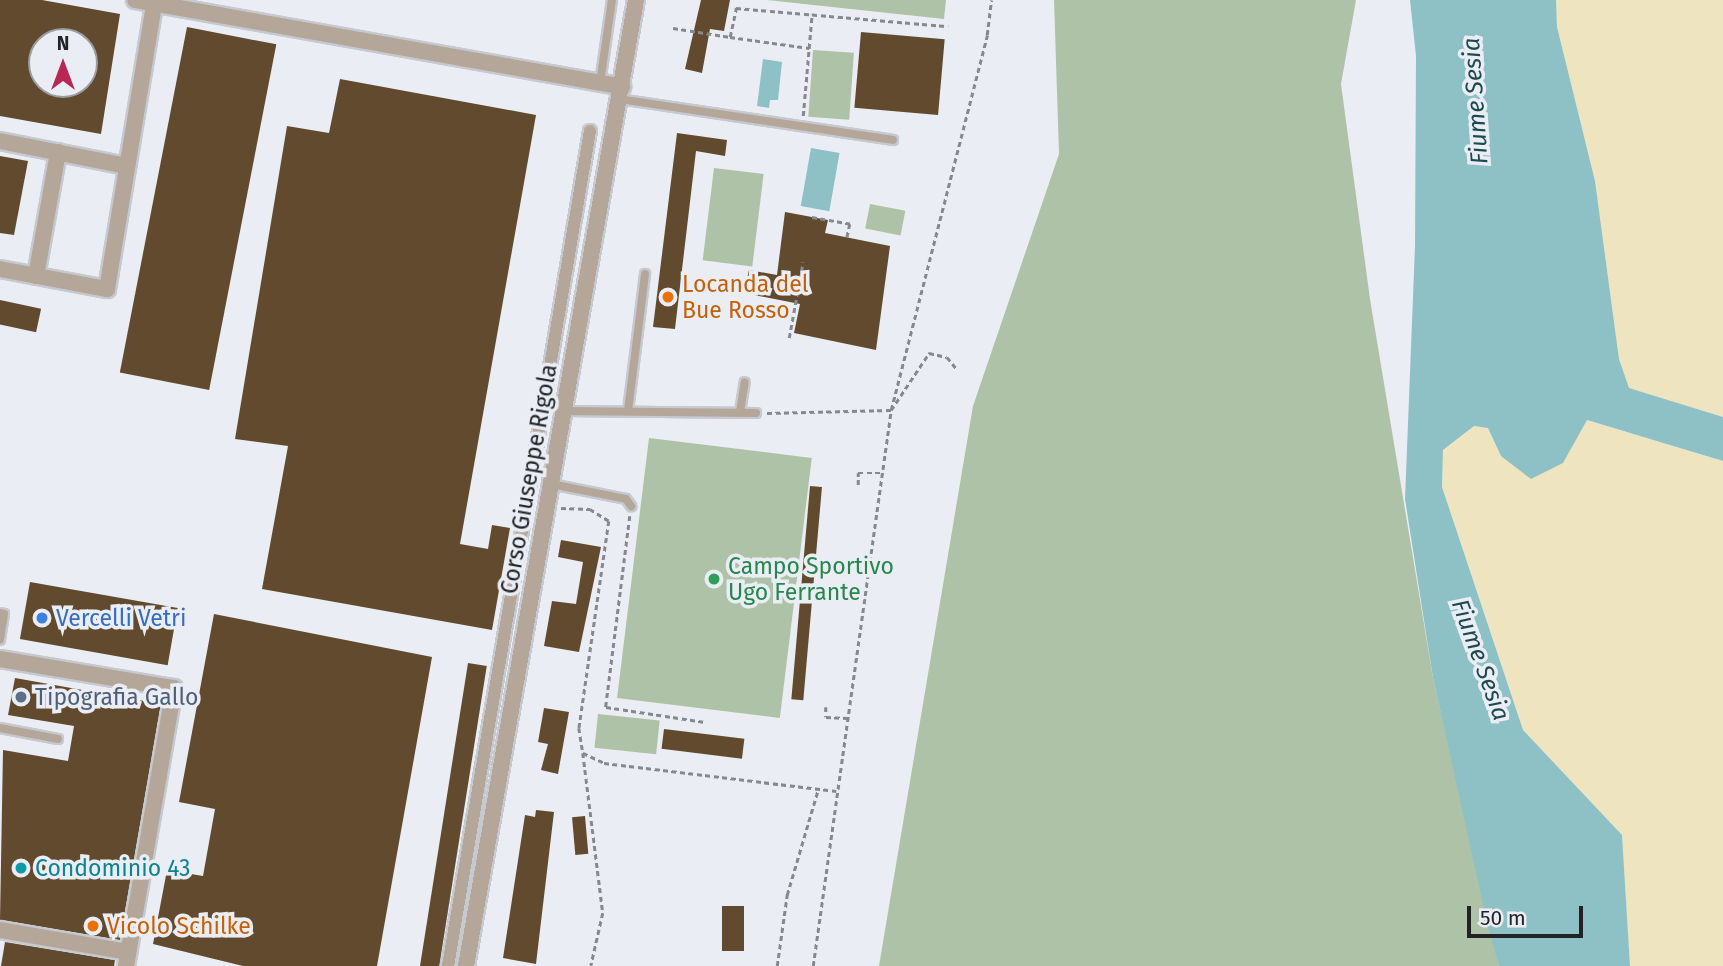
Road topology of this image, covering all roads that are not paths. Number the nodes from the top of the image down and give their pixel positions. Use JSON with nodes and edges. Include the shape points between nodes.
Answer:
{"nodes":[{"id":1,"x":135,"y":0,"type":"edge"},
{"id":2,"x":612,"y":0,"type":"edge"},
{"id":3,"x":636,"y":0,"type":"edge"},
{"id":4,"x":154,"y":4,"type":"junction"},
{"id":5,"x":600,"y":83,"type":"junction"},
{"id":6,"x":621,"y":93,"type":"junction"},
{"id":7,"x":590,"y":131,"type":"dead end"},
{"id":8,"x":893,"y":139,"type":"dead end"},
{"id":9,"x":0,"y":141,"type":"edge"},
{"id":10,"x":58,"y":152,"type":"junction"},
{"id":11,"x":126,"y":166,"type":"junction"},
{"id":12,"x":0,"y":269,"type":"edge"},
{"id":13,"x":646,"y":274,"type":"dead end"},
{"id":14,"x":36,"y":276,"type":"junction"},
{"id":15,"x":745,"y":382,"type":"dead end"},
{"id":16,"x":564,"y":411,"type":"junction"},
{"id":17,"x":628,"y":411,"type":"junction"},
{"id":18,"x":740,"y":412,"type":"junction"},
{"id":19,"x":756,"y":413,"type":"road end"},
{"id":20,"x":551,"y":484,"type":"junction"},
{"id":21,"x":632,"y":506,"type":"road end"},
{"id":22,"x":0,"y":613,"type":"edge"},
{"id":23,"x":0,"y":640,"type":"edge"},
{"id":24,"x":0,"y":659,"type":"edge"},
{"id":25,"x":0,"y":727,"type":"edge"},
{"id":26,"x":58,"y":739,"type":"dead end"},
{"id":27,"x":0,"y":930,"type":"edge"},
{"id":28,"x":127,"y":959,"type":"edge"},
{"id":29,"x":448,"y":966,"type":"edge"},
{"id":30,"x":466,"y":966,"type":"edge"}],
"edges":[{"from":1,"to":4,"type":"street"},
{"from":2,"to":5,"type":"lane"},
{"from":3,"to":6,"type":"street","name":"Corso Giuseppe Rigola"},
{"from":4,"to":5,"type":"street"},
{"from":4,"to":11,"type":"street"},
{"from":5,"to":6,"type":"street"},
{"from":6,"to":8,"type":"lane"},
{"from":6,"to":16,"type":"street","name":"Corso Giuseppe Rigola"},
{"from":7,"to":29,"type":"street"},
{"from":9,"to":10,"type":"street"},
{"from":10,"to":11,"type":"street"},
{"from":10,"to":14,"type":"street"},
{"from":11,"to":14,"type":"street","via":[[107,289]]},
{"from":12,"to":14,"type":"street"},
{"from":13,"to":17,"type":"lane"},
{"from":15,"to":18,"type":"lane"},
{"from":16,"to":17,"type":"lane"},
{"from":16,"to":20,"type":"street","name":"Corso Giuseppe Rigola"},
{"from":17,"to":18,"type":"lane"},
{"from":18,"to":19,"type":"lane"},
{"from":20,"to":21,"type":"lane","via":[[626,499]]},
{"from":20,"to":30,"type":"street","name":"Corso Giuseppe Rigola"},
{"from":22,"to":23,"type":"lane","via":[[5,614]]},
{"from":24,"to":28,"type":"street","via":[[174,688]]},
{"from":25,"to":26,"type":"lane"},
{"from":27,"to":28,"type":"street"}]}
